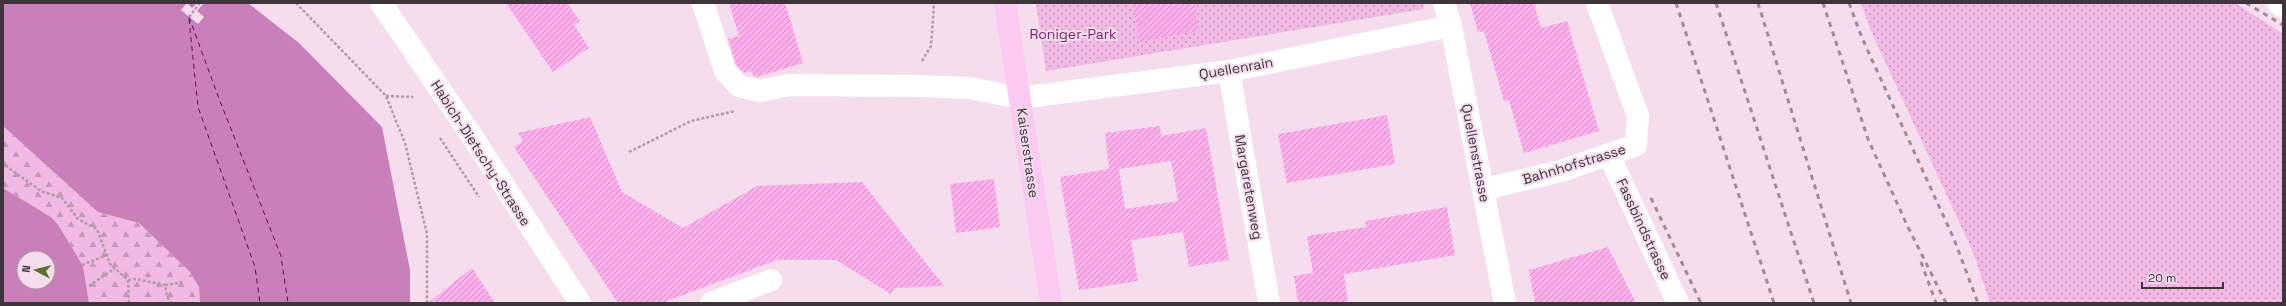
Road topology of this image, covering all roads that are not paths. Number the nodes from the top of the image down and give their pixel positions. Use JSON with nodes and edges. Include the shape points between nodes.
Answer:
{"nodes":[{"id":1,"x":381,"y":3,"type":"edge"},
{"id":2,"x":703,"y":3,"type":"edge"},
{"id":3,"x":1005,"y":3,"type":"edge"},
{"id":4,"x":1444,"y":3,"type":"edge"},
{"id":5,"x":1597,"y":3,"type":"edge"},
{"id":6,"x":2278,"y":3,"type":"edge"},
{"id":7,"x":2283,"y":7,"type":"edge"},
{"id":8,"x":1451,"y":26,"type":"junction"},
{"id":9,"x":1229,"y":71,"type":"junction"},
{"id":10,"x":1020,"y":98,"type":"junction"},
{"id":11,"x":1609,"y":155,"type":"junction"},
{"id":12,"x":1484,"y":189,"type":"junction"},
{"id":13,"x":771,"y":280,"type":"dead end"},
{"id":14,"x":580,"y":303,"type":"edge"},
{"id":15,"x":711,"y":303,"type":"edge"},
{"id":16,"x":1051,"y":303,"type":"edge"},
{"id":17,"x":1269,"y":303,"type":"edge"},
{"id":18,"x":1505,"y":303,"type":"edge"},
{"id":19,"x":1678,"y":303,"type":"edge"}],
"edges":[{"from":1,"to":14,"type":"street","name":"Habich-Dietschy-Strasse","via":[[474,139]]},
{"from":2,"to":10,"type":"street","name":"Quellenrain","via":[[725,71],[739,86],[760,91],[788,86],[970,88]]},
{"from":3,"to":10,"type":"main road","name":"Kaiserstrasse"},
{"from":4,"to":8,"type":"street","name":"Quellenstrasse"},
{"from":5,"to":11,"type":"street","name":"Bahnhofstrasse","via":[[1638,116],[1636,145]]},
{"from":6,"to":7,"type":"street"},
{"from":8,"to":9,"type":"street","name":"Quellenrain"},
{"from":8,"to":12,"type":"street","name":"Quellenstrasse"},
{"from":9,"to":10,"type":"street","name":"Quellenrain"},
{"from":9,"to":17,"type":"street","name":"Margaretenweg"},
{"from":10,"to":16,"type":"main road","name":"Kaiserstrasse"},
{"from":11,"to":12,"type":"street","name":"Bahnhofstrasse","via":[[1561,171]]},
{"from":11,"to":19,"type":"street","name":"Fassbindstrasse"},
{"from":12,"to":18,"type":"street","name":"Quellenstrasse"},
{"from":13,"to":15,"type":"street"}]}
